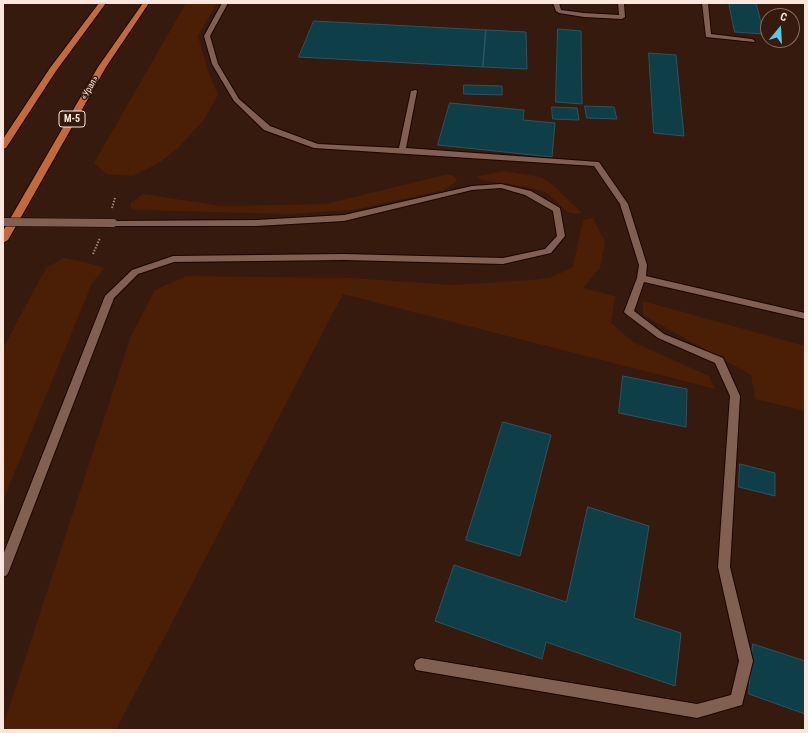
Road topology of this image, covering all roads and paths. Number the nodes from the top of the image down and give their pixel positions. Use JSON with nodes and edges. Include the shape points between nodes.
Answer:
{"nodes":[{"id":1,"x":103,"y":3,"type":"edge"},
{"id":2,"x":146,"y":3,"type":"edge"},
{"id":3,"x":225,"y":3,"type":"edge"},
{"id":4,"x":556,"y":3,"type":"edge"},
{"id":5,"x":621,"y":3,"type":"edge"},
{"id":6,"x":705,"y":3,"type":"edge"},
{"id":7,"x":752,"y":41,"type":"dead end"},
{"id":8,"x":414,"y":92,"type":"dead end"},
{"id":9,"x":3,"y":146,"type":"edge"},
{"id":10,"x":402,"y":150,"type":"junction"},
{"id":11,"x":115,"y":198,"type":"dead end"},
{"id":12,"x":111,"y":212,"type":"dead end"},
{"id":13,"x":3,"y":222,"type":"edge"},
{"id":14,"x":101,"y":236,"type":"dead end"},
{"id":15,"x":3,"y":240,"type":"edge"},
{"id":16,"x":93,"y":254,"type":"dead end"},
{"id":17,"x":641,"y":278,"type":"junction"},
{"id":18,"x":805,"y":316,"type":"edge"},
{"id":19,"x":3,"y":571,"type":"edge"},
{"id":20,"x":421,"y":665,"type":"dead end"}],
"edges":[{"from":1,"to":9,"type":"main road","via":[[53,70]]},
{"from":2,"to":15,"type":"main road","name":"«Урал»","number":"М-5","via":[[102,67]]},
{"from":3,"to":10,"type":"lane","via":[[207,36],[215,64],[236,100],[267,128],[317,146]]},
{"from":4,"to":5,"type":"lane","via":[[559,10],[584,15],[622,17]]},
{"from":6,"to":7,"type":"lane","via":[[708,36]]},
{"from":8,"to":10,"type":"lane"},
{"from":10,"to":17,"type":"lane","via":[[596,164],[624,204],[643,265]]},
{"from":11,"to":12,"type":"path"},
{"from":13,"to":19,"type":"lane","bridge":true,"via":[[256,222],[344,218],[472,188],[501,186],[528,193],[557,210],[561,236],[548,251],[503,261],[344,257],[173,259],[136,272],[110,296]]},
{"from":14,"to":16,"type":"path"},
{"from":17,"to":18,"type":"lane"},
{"from":17,"to":20,"type":"lane","via":[[629,312],[661,336],[719,361],[735,396],[724,567],[746,661],[737,700],[697,711]]}]}
